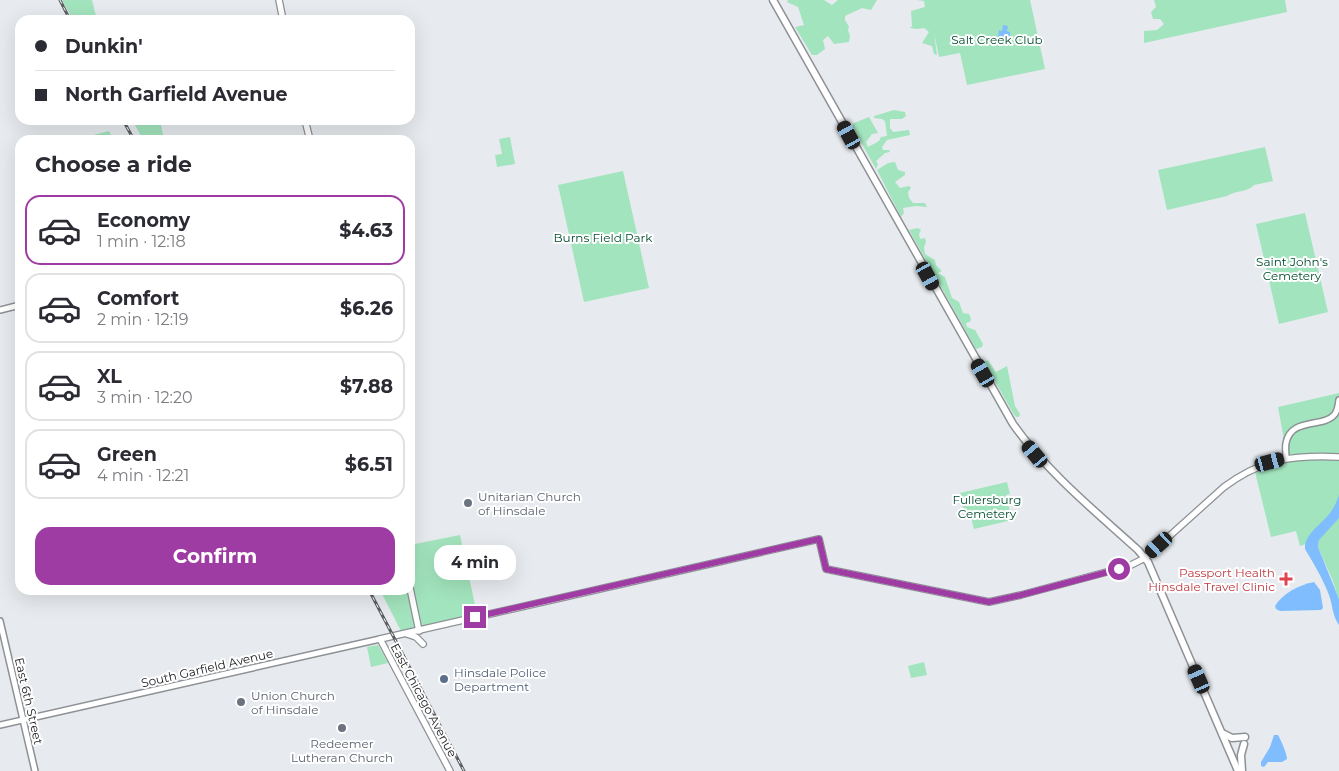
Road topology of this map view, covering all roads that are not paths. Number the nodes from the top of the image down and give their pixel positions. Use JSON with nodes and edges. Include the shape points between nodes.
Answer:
{"nodes":[{"id":1,"x":279,"y":0,"type":"edge"},
{"id":2,"x":773,"y":0,"type":"edge"},
{"id":3,"x":283,"y":15,"type":"edge"},
{"id":4,"x":15,"y":306,"type":"edge"},
{"id":5,"x":0,"y":310,"type":"edge"},
{"id":6,"x":1339,"y":400,"type":"edge"},
{"id":7,"x":1339,"y":457,"type":"edge"},
{"id":8,"x":1286,"y":458,"type":"junction"},
{"id":9,"x":1145,"y":558,"type":"junction"},
{"id":10,"x":411,"y":595,"type":"edge"},
{"id":11,"x":0,"y":621,"type":"edge"},
{"id":12,"x":419,"y":631,"type":"junction"},
{"id":13,"x":402,"y":634,"type":"junction"},
{"id":14,"x":380,"y":639,"type":"junction"},
{"id":15,"x":422,"y":644,"type":"dead end"},
{"id":16,"x":23,"y":720,"type":"junction"},
{"id":17,"x":0,"y":725,"type":"edge"},
{"id":18,"x":1222,"y":733,"type":"junction"},
{"id":19,"x":35,"y":771,"type":"edge"},
{"id":20,"x":450,"y":771,"type":"edge"},
{"id":21,"x":1240,"y":771,"type":"edge"}],
"edges":[{"from":1,"to":3,"type":"main road"},
{"from":2,"to":9,"type":"main road","via":[[1022,438],[1046,465]]},
{"from":4,"to":5,"type":"street"},
{"from":6,"to":8,"type":"street","via":[[1332,417],[1302,425],[1289,436]]},
{"from":7,"to":8,"type":"main road"},
{"from":8,"to":9,"type":"main road","via":[[1252,469],[1237,478]]},
{"from":9,"to":12,"type":"main road","name":"South Garfield Avenue","via":[[1129,566],[989,602],[826,569],[819,539]]},
{"from":9,"to":18,"type":"main road"},
{"from":10,"to":12,"type":"main road"},
{"from":11,"to":16,"type":"street","name":"East 6th Street"},
{"from":12,"to":13,"type":"main road","name":"South Garfield Avenue"},
{"from":13,"to":14,"type":"main road","name":"South Garfield Avenue"},
{"from":13,"to":15,"type":"main road","via":[[414,636]]},
{"from":14,"to":16,"type":"street","name":"South Garfield Avenue"},
{"from":14,"to":20,"type":"main road","name":"East Chicago Avenue"},
{"from":16,"to":17,"type":"street","name":"South Garfield Avenue"},
{"from":16,"to":19,"type":"street","name":"East 6th Street"},
{"from":18,"to":21,"type":"main road"},
{"from":18,"to":21,"type":"main road","via":[[1244,741]]}]}
